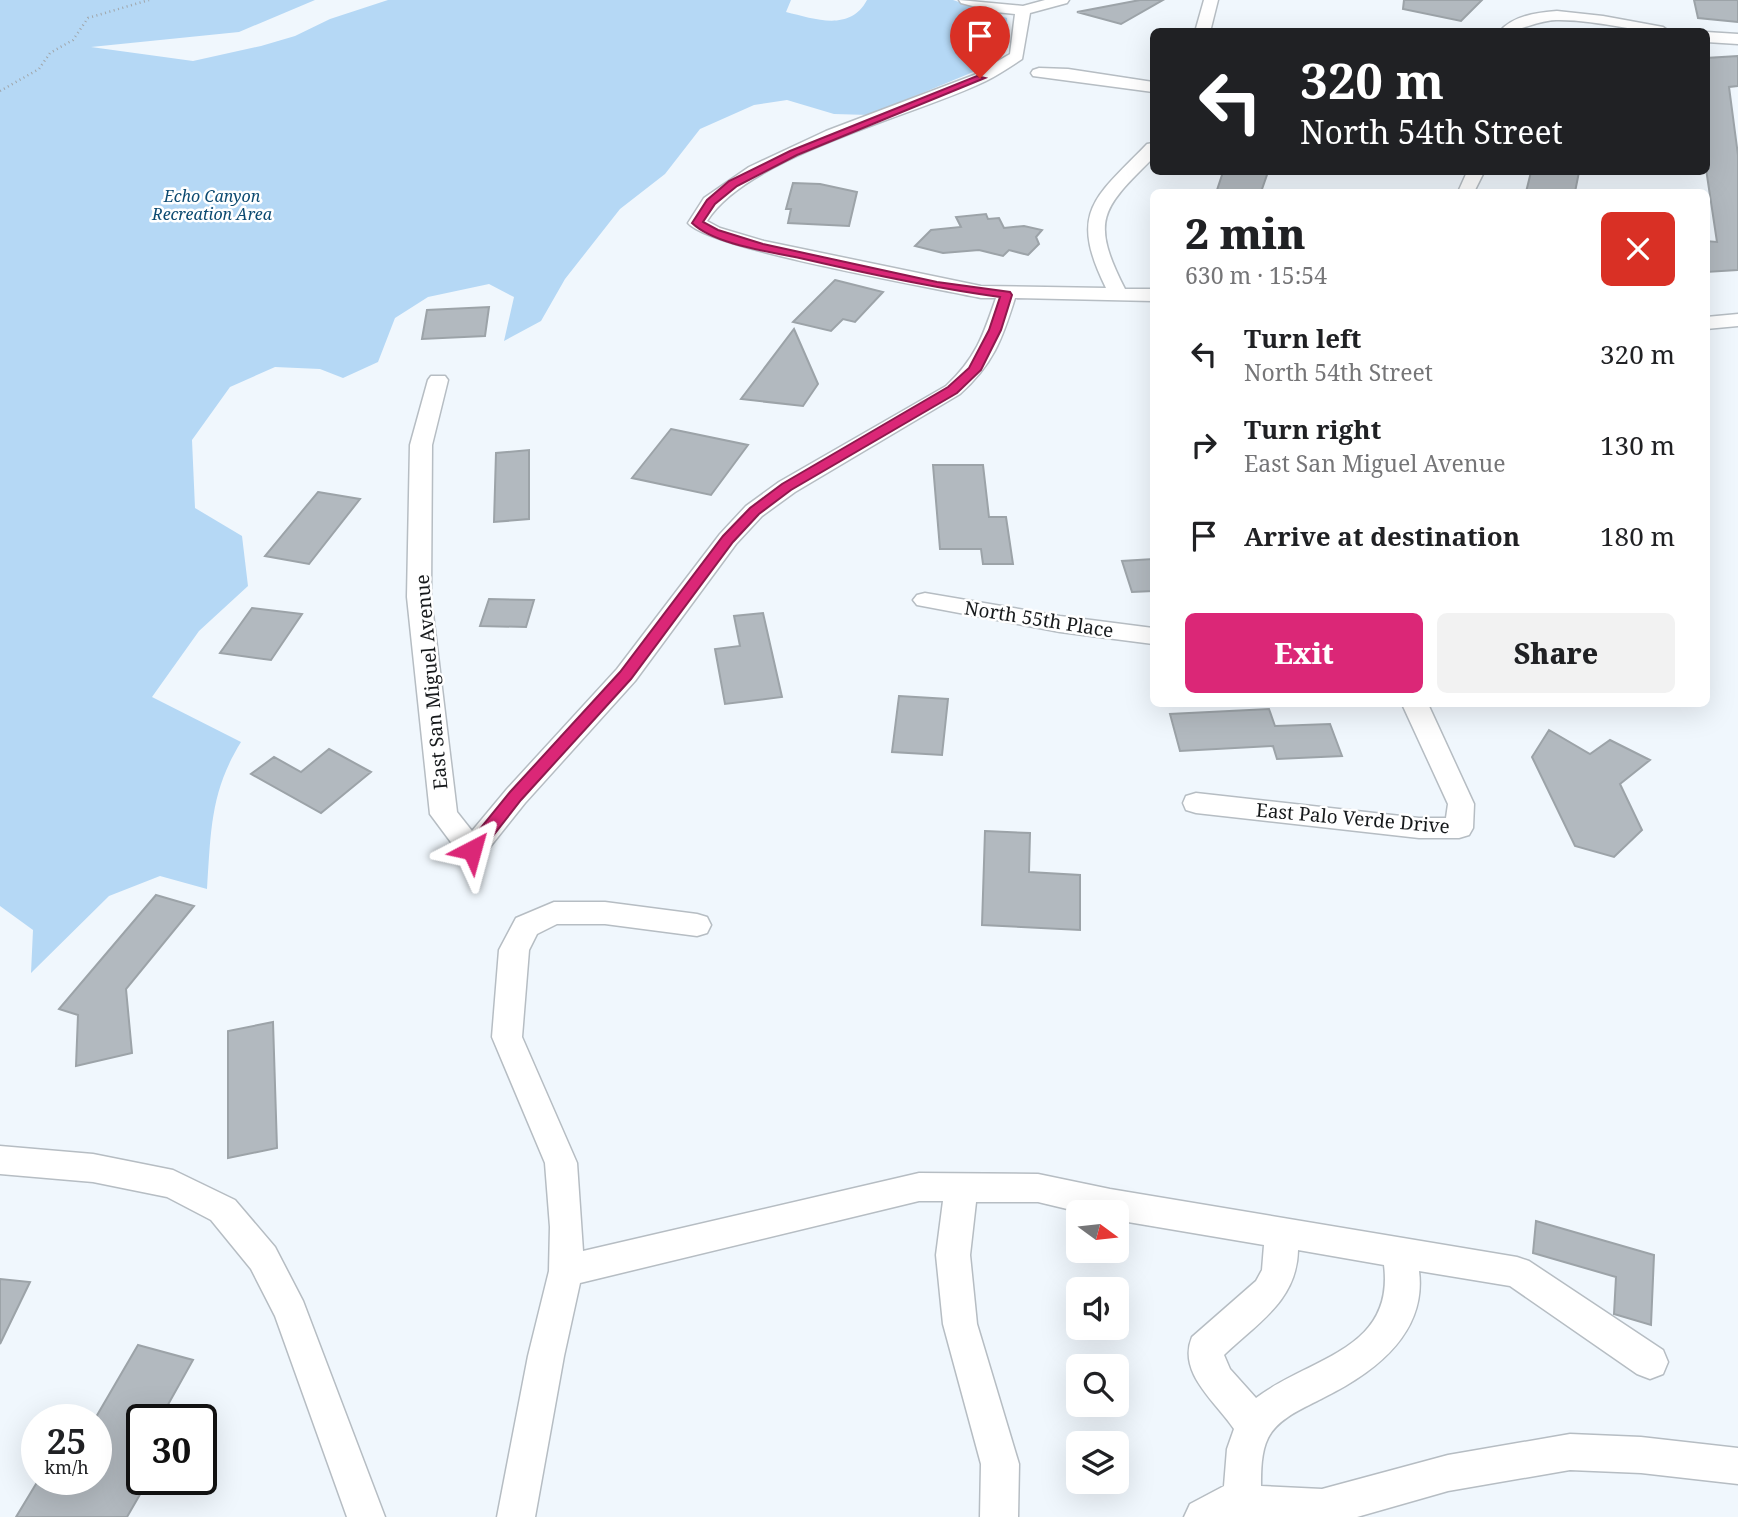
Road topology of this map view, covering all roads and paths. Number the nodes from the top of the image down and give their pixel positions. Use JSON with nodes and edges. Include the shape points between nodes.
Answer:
{"nodes":[{"id":1,"x":149,"y":0,"type":"edge"},
{"id":2,"x":966,"y":0,"type":"edge"},
{"id":3,"x":1062,"y":0,"type":"edge"},
{"id":4,"x":1211,"y":0,"type":"edge"},
{"id":5,"x":1023,"y":9,"type":"junction"},
{"id":6,"x":1542,"y":12,"type":"joint"},
{"id":7,"x":1203,"y":28,"type":"edge"},
{"id":8,"x":1510,"y":28,"type":"edge"},
{"id":9,"x":1644,"y":28,"type":"edge"},
{"id":10,"x":1710,"y":37,"type":"edge"},
{"id":11,"x":1738,"y":39,"type":"edge"},
{"id":12,"x":1039,"y":73,"type":"dead end"},
{"id":13,"x":1150,"y":87,"type":"edge"},
{"id":14,"x":0,"y":92,"type":"edge"},
{"id":15,"x":1150,"y":151,"type":"edge"},
{"id":16,"x":1006,"y":295,"type":"junction"},
{"id":17,"x":1150,"y":295,"type":"edge"},
{"id":18,"x":1119,"y":296,"type":"junction"},
{"id":19,"x":1738,"y":320,"type":"edge"},
{"id":20,"x":1710,"y":323,"type":"edge"},
{"id":21,"x":438,"y":380,"type":"dead end"},
{"id":22,"x":925,"y":600,"type":"dead end"},
{"id":23,"x":1150,"y":636,"type":"edge"},
{"id":24,"x":1416,"y":707,"type":"edge"},
{"id":25,"x":1196,"y":803,"type":"dead end"},
{"id":26,"x":697,"y":925,"type":"dead end"},
{"id":27,"x":507,"y":1037,"type":"joint"},
{"id":28,"x":0,"y":1160,"type":"edge"},
{"id":29,"x":961,"y":1187,"type":"junction"},
{"id":30,"x":1282,"y":1232,"type":"junction"},
{"id":31,"x":1399,"y":1252,"type":"junction"},
{"id":32,"x":566,"y":1271,"type":"junction"},
{"id":33,"x":1650,"y":1362,"type":"dead end"},
{"id":34,"x":1253,"y":1429,"type":"junction"},
{"id":35,"x":1738,"y":1466,"type":"edge"},
{"id":36,"x":1242,"y":1505,"type":"junction"},
{"id":37,"x":366,"y":1517,"type":"edge"},
{"id":38,"x":516,"y":1517,"type":"edge"},
{"id":39,"x":999,"y":1517,"type":"edge"},
{"id":40,"x":1203,"y":1517,"type":"edge"}],
"edges":[{"from":1,"to":14,"type":"path","via":[[88,19],[73,40],[50,53],[39,69]]},
{"from":2,"to":5,"type":"street"},
{"from":3,"to":5,"type":"street"},
{"from":4,"to":7,"type":"street"},
{"from":5,"to":16,"type":"street","via":[[1017,56],[980,78],[832,135],[755,171],[710,202],[697,223],[760,246],[937,285]]},
{"from":6,"to":8,"type":"street","via":[[1519,18]]},
{"from":6,"to":9,"type":"street"},
{"from":10,"to":11,"type":"street"},
{"from":12,"to":13,"type":"street"},
{"from":15,"to":18,"type":"street","via":[[1102,201],[1096,219],[1106,274]]},
{"from":16,"to":18,"type":"street"},
{"from":16,"to":21,"type":"street","name":"East San Miguel Avenue","via":[[975,370],[953,390],[754,511],[626,676],[472,850],[444,814],[419,597],[421,445]]},
{"from":17,"to":18,"type":"street"},
{"from":19,"to":20,"type":"street"},
{"from":22,"to":23,"type":"street","name":"North 55th Place"},
{"from":24,"to":25,"type":"street","name":"East Palo Verde Drive","via":[[1461,804],[1459,828],[1419,828]]},
{"from":26,"to":27,"type":"street","via":[[554,913],[526,926],[514,950]]},
{"from":27,"to":32,"type":"street","via":[[561,1163]]},
{"from":28,"to":37,"type":"street","via":[[93,1168],[173,1184],[223,1210],[263,1258],[291,1312]]},
{"from":29,"to":30,"type":"street","via":[[1038,1188]]},
{"from":29,"to":32,"type":"street","via":[[919,1187]]},
{"from":29,"to":39,"type":"street","via":[[953,1255],[960,1324],[1000,1464]]},
{"from":30,"to":31,"type":"street"},
{"from":30,"to":34,"type":"street","via":[[1279,1272],[1273,1286],[1205,1349],[1211,1373],[1248,1415]]},
{"from":31,"to":33,"type":"street","via":[[1517,1272]]},
{"from":31,"to":34,"type":"street","via":[[1402,1300],[1379,1340],[1351,1365],[1265,1413]]},
{"from":32,"to":38,"type":"street"},
{"from":34,"to":36,"type":"street","via":[[1244,1454]]},
{"from":35,"to":36,"type":"street","via":[[1570,1452],[1448,1473],[1322,1508]]},
{"from":36,"to":40,"type":"street","via":[[1227,1503]]}]}
